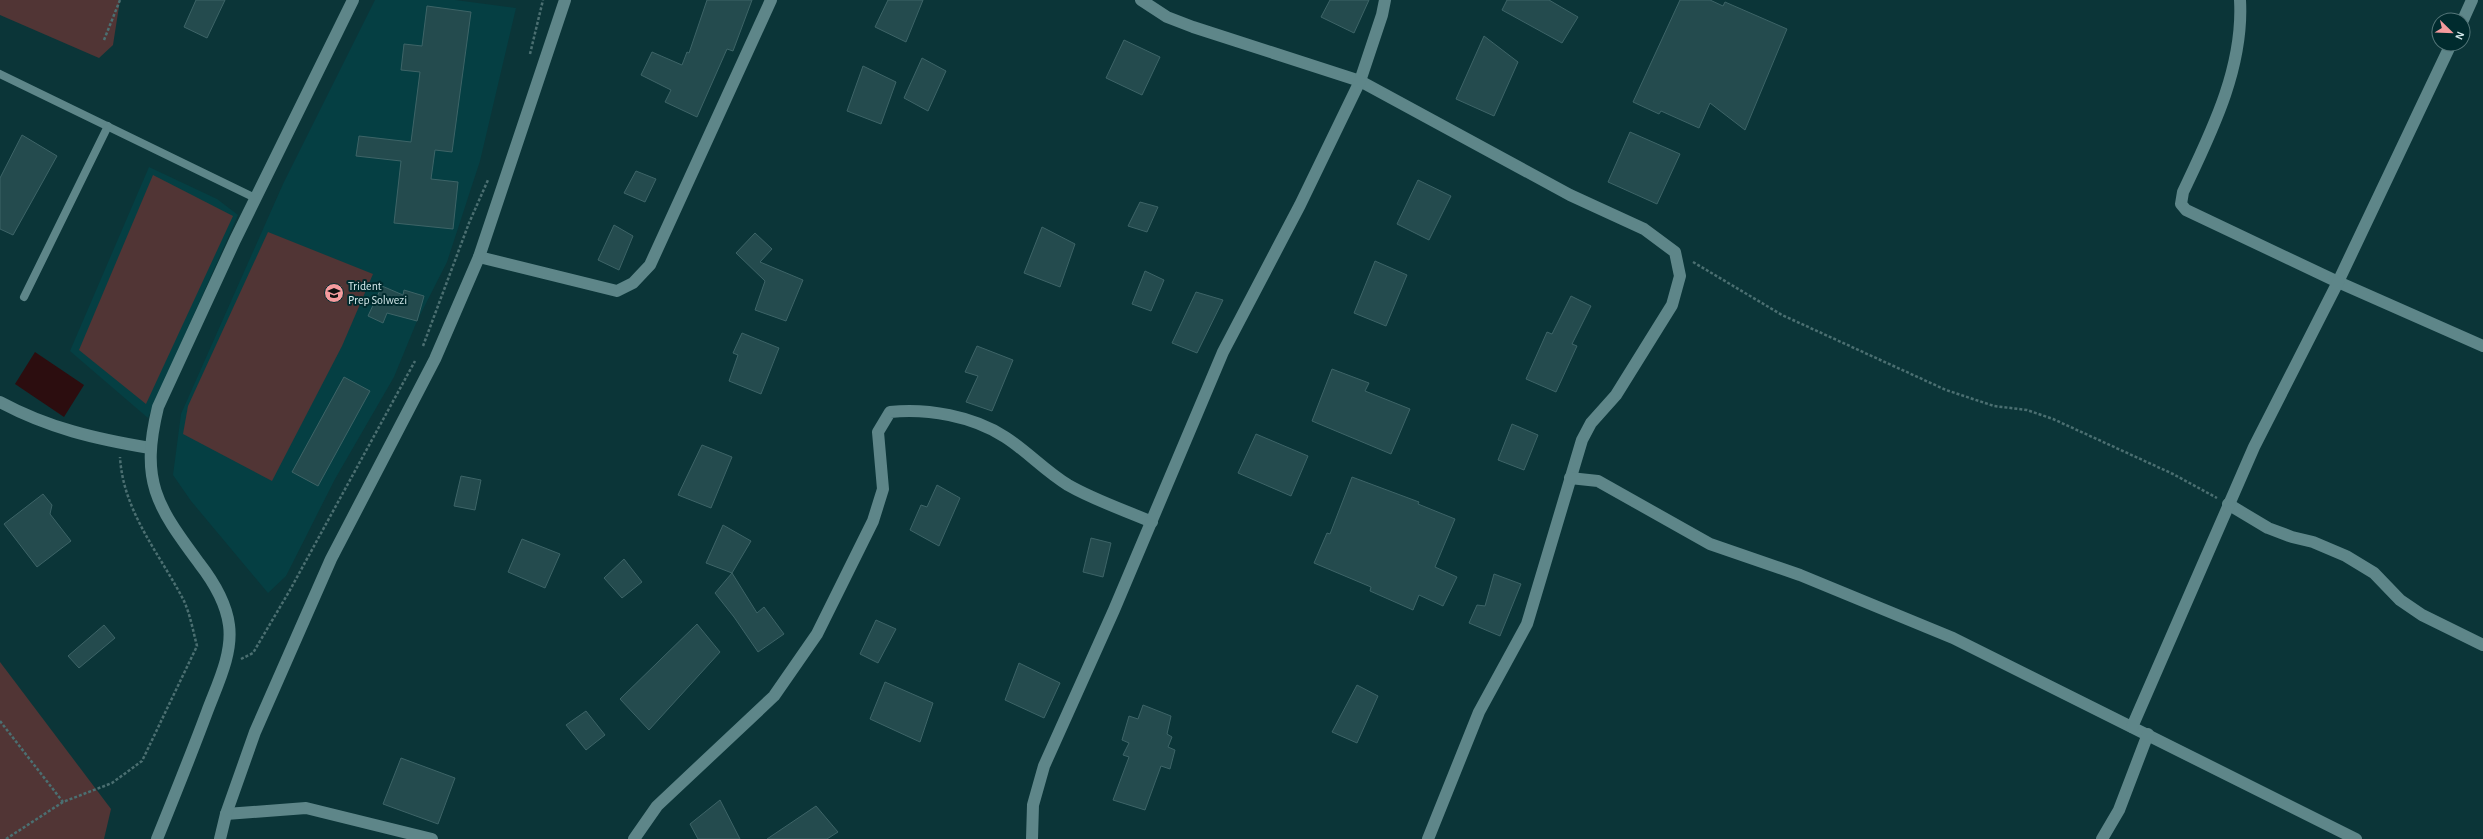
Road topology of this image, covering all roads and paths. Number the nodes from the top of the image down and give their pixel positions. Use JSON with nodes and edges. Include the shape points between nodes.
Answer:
{"nodes":[{"id":1,"x":120,"y":0,"type":"edge"},
{"id":2,"x":353,"y":0,"type":"edge"},
{"id":3,"x":543,"y":0,"type":"edge"},
{"id":4,"x":565,"y":0,"type":"edge"},
{"id":5,"x":771,"y":0,"type":"edge"},
{"id":6,"x":1141,"y":0,"type":"edge"},
{"id":7,"x":1385,"y":0,"type":"edge"},
{"id":8,"x":2240,"y":0,"type":"edge"},
{"id":9,"x":2472,"y":0,"type":"edge"},
{"id":10,"x":2467,"y":12,"type":"edge"},
{"id":11,"x":104,"y":40,"type":"dead end"},
{"id":12,"x":2447,"y":52,"type":"edge"},
{"id":13,"x":528,"y":62,"type":"dead end"},
{"id":14,"x":0,"y":74,"type":"edge"},
{"id":15,"x":1360,"y":81,"type":"junction"},
{"id":16,"x":108,"y":126,"type":"junction"},
{"id":17,"x":490,"y":173,"type":"dead end"},
{"id":18,"x":255,"y":198,"type":"junction"},
{"id":19,"x":1675,"y":252,"type":"junction"},
{"id":20,"x":479,"y":258,"type":"junction"},
{"id":21,"x":2338,"y":282,"type":"junction"},
{"id":22,"x":24,"y":297,"type":"dead end"},
{"id":23,"x":2483,"y":346,"type":"edge"},
{"id":24,"x":421,"y":350,"type":"dead end"},
{"id":25,"x":418,"y":356,"type":"dead end"},
{"id":26,"x":0,"y":402,"type":"edge"},
{"id":27,"x":122,"y":443,"type":"junction"},
{"id":28,"x":150,"y":448,"type":"junction"},
{"id":29,"x":1570,"y":478,"type":"junction"},
{"id":30,"x":2228,"y":504,"type":"junction"},
{"id":31,"x":1152,"y":522,"type":"junction"},
{"id":32,"x":2483,"y":645,"type":"edge"},
{"id":33,"x":224,"y":669,"type":"junction"},
{"id":34,"x":0,"y":722,"type":"edge"},
{"id":35,"x":2132,"y":727,"type":"junction"},
{"id":36,"x":2148,"y":734,"type":"junction"},
{"id":37,"x":63,"y":802,"type":"junction"},
{"id":38,"x":226,"y":814,"type":"junction"},
{"id":39,"x":6,"y":839,"type":"edge"},
{"id":40,"x":157,"y":839,"type":"edge"},
{"id":41,"x":220,"y":839,"type":"edge"},
{"id":42,"x":432,"y":839,"type":"edge"},
{"id":43,"x":634,"y":839,"type":"edge"},
{"id":44,"x":1032,"y":839,"type":"edge"},
{"id":45,"x":1428,"y":839,"type":"edge"},
{"id":46,"x":2102,"y":839,"type":"edge"},
{"id":47,"x":2356,"y":839,"type":"edge"}],
"edges":[{"from":1,"to":11,"type":"path"},
{"from":2,"to":18,"type":"street"},
{"from":3,"to":13,"type":"path"},
{"from":4,"to":20,"type":"street"},
{"from":5,"to":20,"type":"street","via":[[650,265],[633,283],[617,291]]},
{"from":6,"to":15,"type":"street","via":[[1167,17],[1192,27]]},
{"from":7,"to":15,"type":"street"},
{"from":8,"to":21,"type":"street","via":[[2236,49],[2226,93],[2215,125],[2183,192],[2181,204],[2186,210]]},
{"from":9,"to":10,"type":"street"},
{"from":12,"to":21,"type":"street"},
{"from":14,"to":16,"type":"lane"},
{"from":15,"to":19,"type":"street","via":[[1570,195],[1644,229]]},
{"from":15,"to":31,"type":"street","via":[[1300,205],[1223,352]]},
{"from":16,"to":18,"type":"lane"},
{"from":16,"to":22,"type":"lane"},
{"from":17,"to":24,"type":"path"},
{"from":18,"to":28,"type":"street","via":[[158,407]]},
{"from":19,"to":29,"type":"street","via":[[1680,276],[1672,305],[1616,395],[1591,423],[1582,440]]},
{"from":19,"to":30,"type":"path","via":[[1782,315],[1946,390],[1994,406],[2028,410],[2053,419],[2173,474]]},
{"from":20,"to":38,"type":"street","via":[[435,359],[331,559],[255,732]]},
{"from":21,"to":23,"type":"street"},
{"from":21,"to":30,"type":"street","via":[[2254,447]]},
{"from":25,"to":33,"type":"path","via":[[294,583],[252,653]]},
{"from":26,"to":27,"type":"street","via":[[27,416],[88,437]]},
{"from":27,"to":28,"type":"street"},
{"from":27,"to":37,"type":"path","via":[[120,458],[124,483],[137,520],[184,601],[197,646],[142,761],[112,783]]},
{"from":28,"to":33,"type":"street","via":[[154,493],[168,522],[208,575],[225,606],[229,642]]},
{"from":29,"to":35,"type":"street","via":[[1598,482],[1710,544],[1787,570],[1953,638]]},
{"from":29,"to":45,"type":"street","via":[[1527,624],[1479,712]]},
{"from":30,"to":32,"type":"street","via":[[2268,528],[2292,538],[2313,542],[2346,556],[2374,573],[2400,600],[2422,615]]},
{"from":30,"to":35,"type":"street"},
{"from":31,"to":43,"type":"street","via":[[1068,485],[1004,437],[974,422],[914,410],[890,412],[878,432],[883,489],[873,521],[817,634],[774,696],[656,806]]},
{"from":31,"to":44,"type":"street","via":[[1044,766],[1033,805]]},
{"from":33,"to":40,"type":"street","via":[[200,736]]},
{"from":34,"to":37,"type":"path"},
{"from":35,"to":36,"type":"street"},
{"from":36,"to":46,"type":"street","via":[[2119,810]]},
{"from":36,"to":47,"type":"street"},
{"from":37,"to":39,"type":"path"},
{"from":38,"to":41,"type":"street"},
{"from":38,"to":42,"type":"street","via":[[306,808]]}]}
